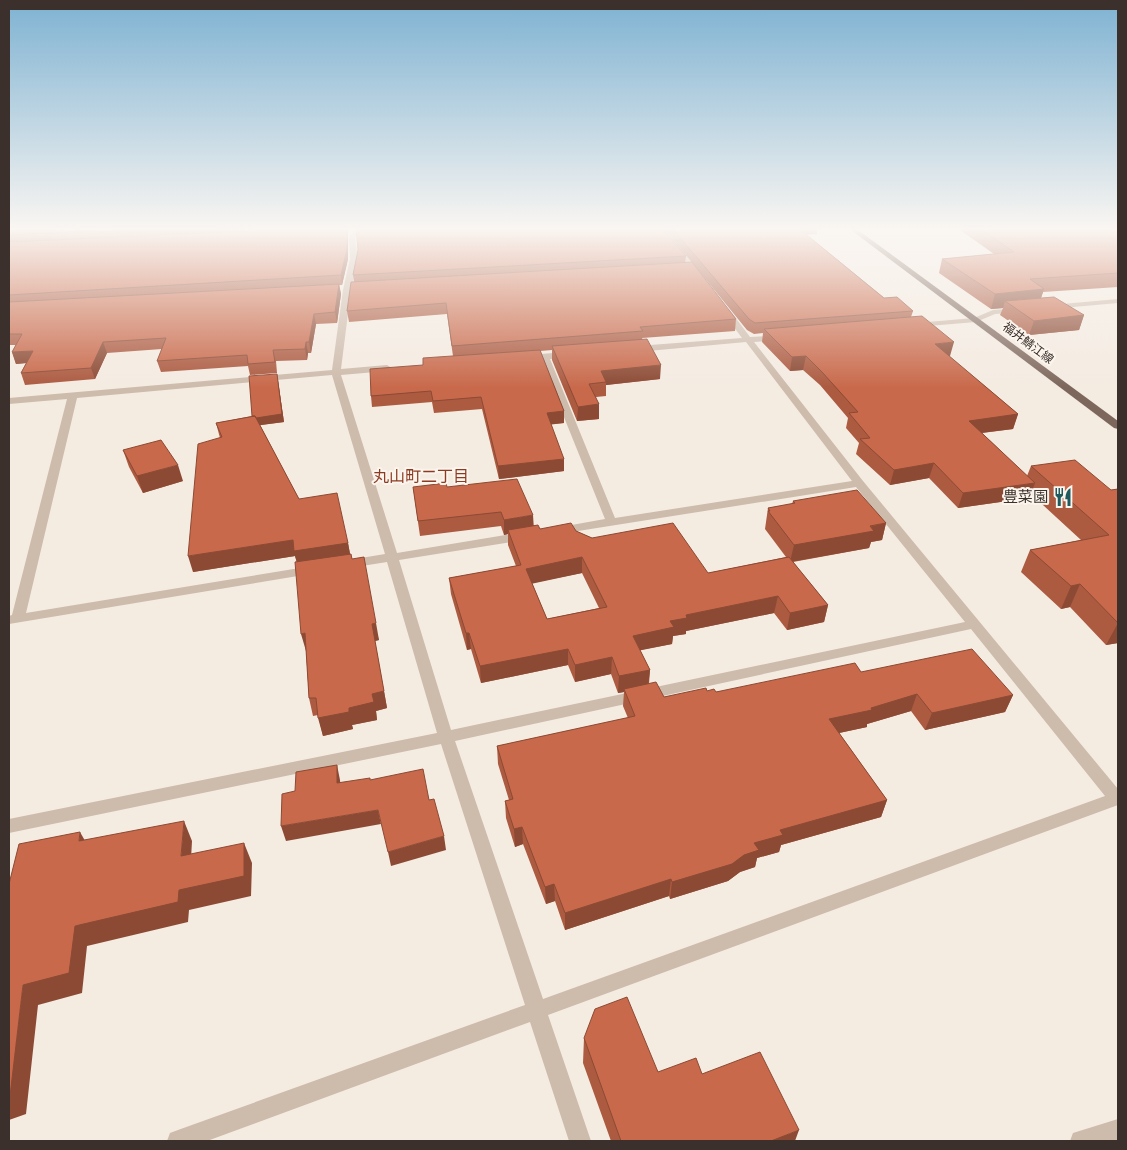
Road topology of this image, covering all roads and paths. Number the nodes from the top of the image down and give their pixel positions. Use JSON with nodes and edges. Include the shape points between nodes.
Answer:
{"nodes":[{"id":1,"x":346,"y":281,"type":"edge"},
{"id":2,"x":703,"y":281,"type":"edge"},
{"id":3,"x":923,"y":281,"type":"edge"},
{"id":4,"x":706,"y":284,"type":"edge"},
{"id":5,"x":343,"y":290,"type":"junction"},
{"id":6,"x":356,"y":290,"type":"edge"},
{"id":7,"x":718,"y":300,"type":"edge"},
{"id":8,"x":1118,"y":301,"type":"edge"},
{"id":9,"x":1046,"y":307,"type":"edge"},
{"id":10,"x":1028,"y":309,"type":"edge"},
{"id":11,"x":976,"y":320,"type":"junction"},
{"id":12,"x":906,"y":326,"type":"edge"},
{"id":13,"x":787,"y":336,"type":"edge"},
{"id":14,"x":747,"y":339,"type":"junction"},
{"id":15,"x":631,"y":349,"type":"edge"},
{"id":16,"x":573,"y":354,"type":"edge"},
{"id":17,"x":544,"y":356,"type":"junction"},
{"id":18,"x":514,"y":359,"type":"edge"},
{"id":19,"x":395,"y":367,"type":"edge"},
{"id":20,"x":336,"y":372,"type":"junction"},
{"id":21,"x":73,"y":395,"type":"junction"},
{"id":22,"x":9,"y":401,"type":"edge"},
{"id":23,"x":1118,"y":426,"type":"edge"},
{"id":24,"x":859,"y":482,"type":"junction"},
{"id":25,"x":611,"y":521,"type":"junction"},
{"id":26,"x":393,"y":557,"type":"junction"},
{"id":27,"x":13,"y":619,"type":"edge"},
{"id":28,"x":975,"y":624,"type":"junction"},
{"id":29,"x":446,"y":736,"type":"junction"},
{"id":30,"x":1118,"y":799,"type":"edge"},
{"id":31,"x":9,"y":826,"type":"edge"},
{"id":32,"x":538,"y":1012,"type":"junction"},
{"id":33,"x":1118,"y":1130,"type":"edge"},
{"id":34,"x":178,"y":1141,"type":"edge"},
{"id":35,"x":580,"y":1141,"type":"edge"},
{"id":36,"x":1081,"y":1141,"type":"edge"}],
"edges":[{"from":1,"to":5,"type":"street"},
{"from":2,"to":4,"type":"street"},
{"from":3,"to":11,"type":"main road","name":"福井鯖江線"},
{"from":5,"to":6,"type":"street"},
{"from":5,"to":20,"type":"street"},
{"from":7,"to":14,"type":"street"},
{"from":8,"to":9,"type":"street"},
{"from":10,"to":11,"type":"street","via":[[993,312]]},
{"from":11,"to":12,"type":"street"},
{"from":11,"to":23,"type":"main road","name":"福井鯖江線"},
{"from":13,"to":14,"type":"street"},
{"from":14,"to":15,"type":"street"},
{"from":14,"to":24,"type":"street"},
{"from":16,"to":17,"type":"street"},
{"from":17,"to":18,"type":"street"},
{"from":17,"to":25,"type":"street"},
{"from":19,"to":20,"type":"street"},
{"from":20,"to":21,"type":"street"},
{"from":20,"to":26,"type":"street"},
{"from":21,"to":22,"type":"street"},
{"from":21,"to":27,"type":"street"},
{"from":24,"to":25,"type":"street"},
{"from":24,"to":28,"type":"street"},
{"from":25,"to":26,"type":"street"},
{"from":26,"to":27,"type":"street"},
{"from":26,"to":29,"type":"street"},
{"from":28,"to":29,"type":"street"},
{"from":28,"to":30,"type":"street"},
{"from":29,"to":31,"type":"street"},
{"from":29,"to":32,"type":"street"},
{"from":30,"to":32,"type":"street"},
{"from":32,"to":34,"type":"street"},
{"from":32,"to":35,"type":"street"},
{"from":33,"to":36,"type":"street"}]}
